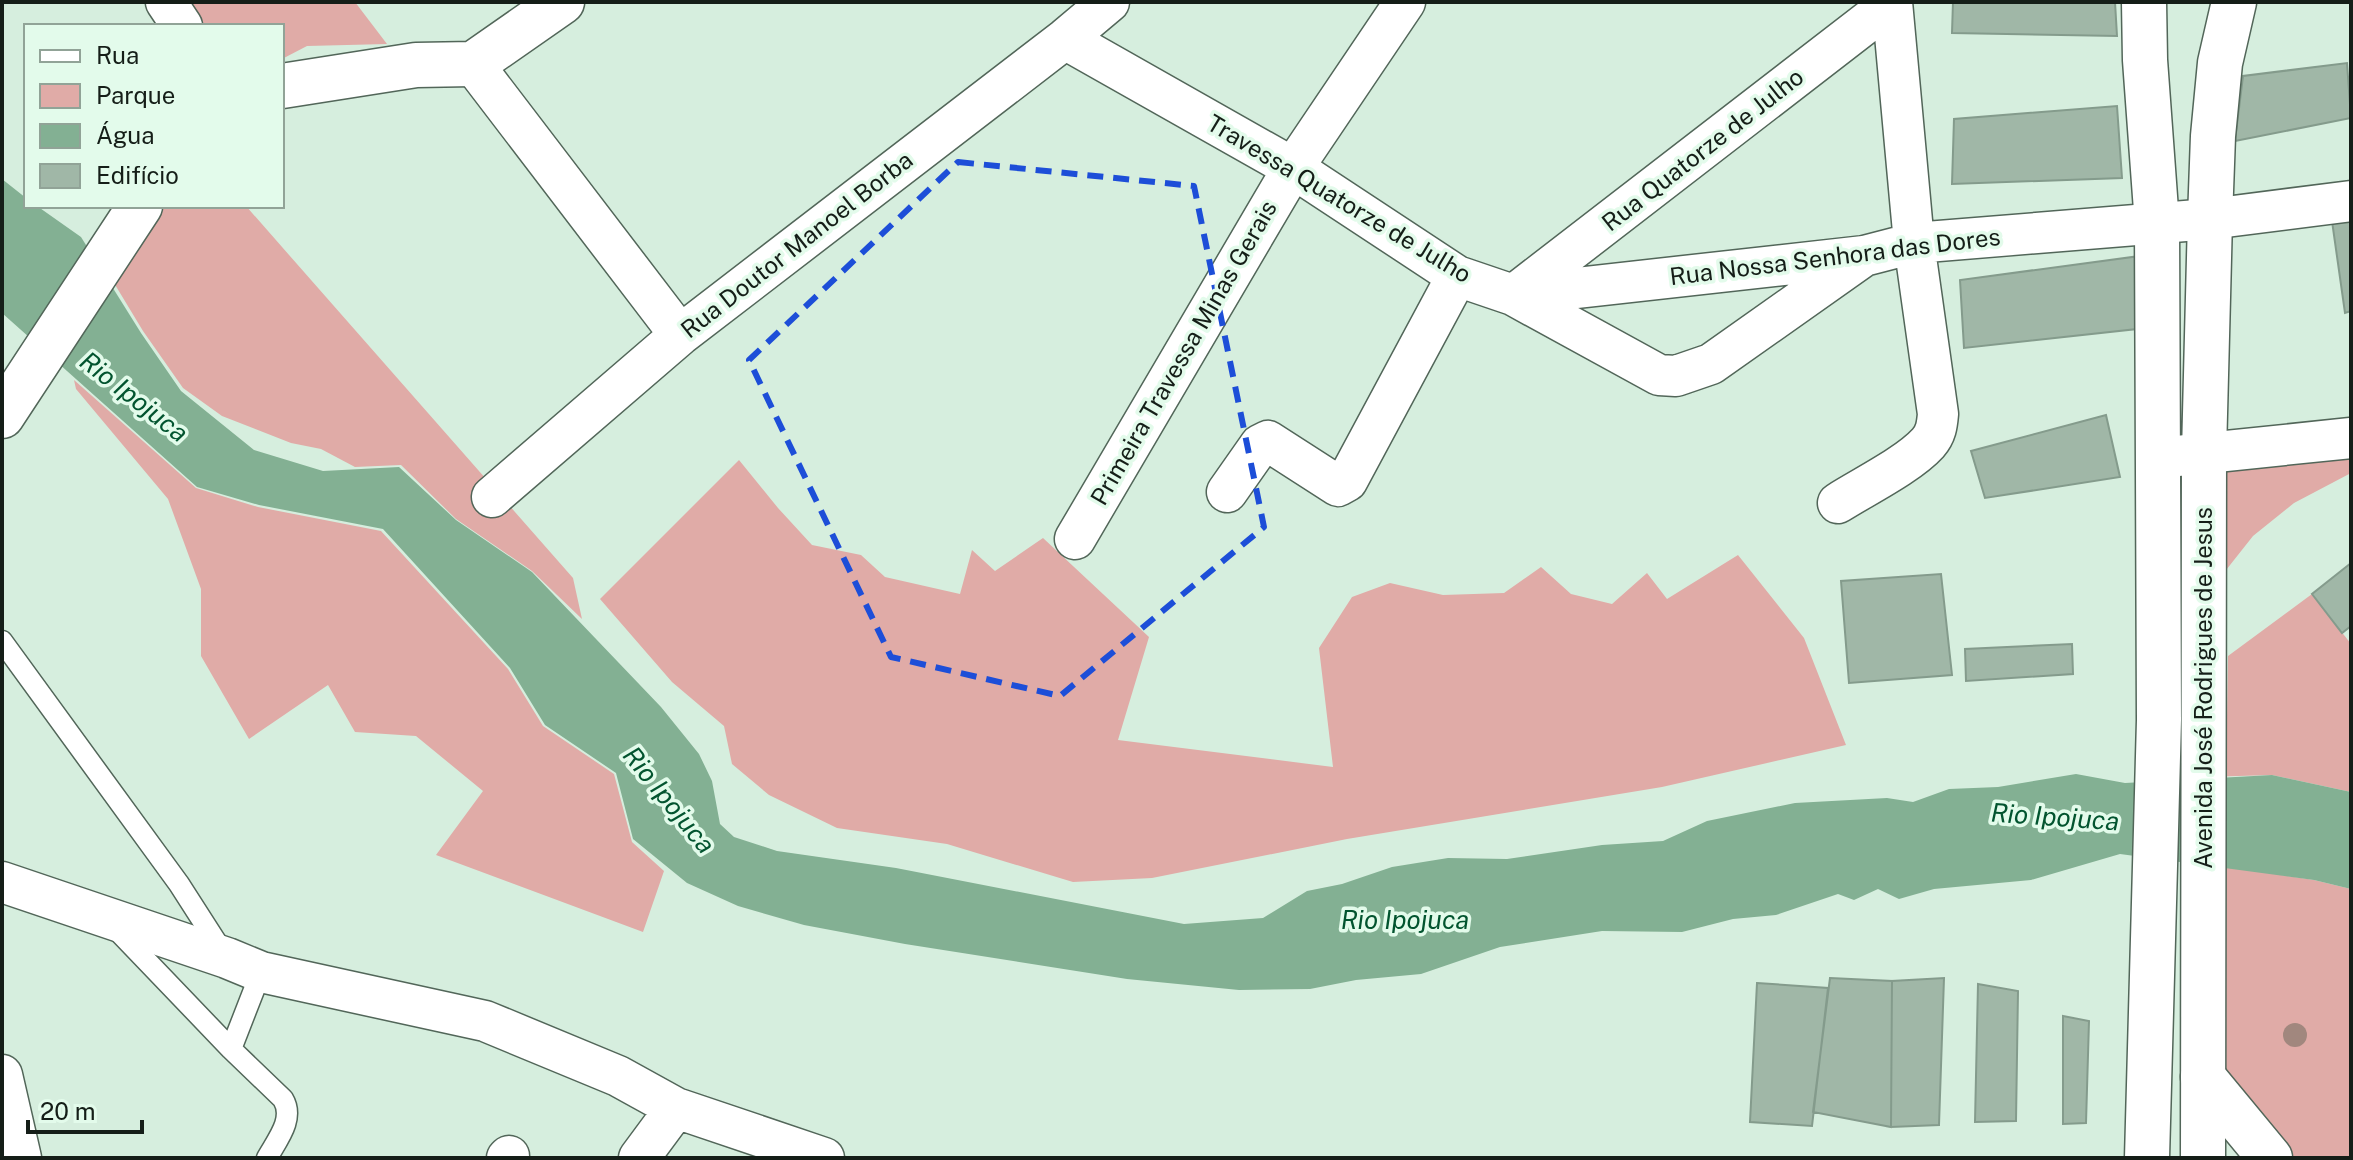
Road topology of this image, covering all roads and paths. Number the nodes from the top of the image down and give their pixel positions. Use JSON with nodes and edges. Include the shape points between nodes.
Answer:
{"nodes":[{"id":1,"x":166,"y":2,"type":"edge"},
{"id":2,"x":562,"y":2,"type":"edge"},
{"id":3,"x":1109,"y":2,"type":"edge"},
{"id":4,"x":1405,"y":2,"type":"edge"},
{"id":5,"x":2144,"y":2,"type":"edge"},
{"id":6,"x":2234,"y":2,"type":"edge"},
{"id":7,"x":1892,"y":3,"type":"edge"},
{"id":8,"x":181,"y":24,"type":"edge"},
{"id":9,"x":1065,"y":39,"type":"junction"},
{"id":10,"x":473,"y":64,"type":"junction"},
{"id":11,"x":284,"y":86,"type":"edge"},
{"id":12,"x":1293,"y":168,"type":"junction"},
{"id":13,"x":2351,"y":201,"type":"edge"},
{"id":14,"x":139,"y":208,"type":"edge"},
{"id":15,"x":2210,"y":219,"type":"junction"},
{"id":16,"x":2157,"y":224,"type":"junction"},
{"id":17,"x":1914,"y":243,"type":"junction"},
{"id":18,"x":1864,"y":256,"type":"junction"},
{"id":19,"x":1457,"y":276,"type":"junction"},
{"id":20,"x":1513,"y":295,"type":"junction"},
{"id":21,"x":680,"y":335,"type":"junction"},
{"id":22,"x":2,"y":416,"type":"edge"},
{"id":23,"x":2351,"y":438,"type":"edge"},
{"id":24,"x":2204,"y":453,"type":"junction"},
{"id":25,"x":2158,"y":458,"type":"junction"},
{"id":26,"x":1227,"y":492,"type":"dead end"},
{"id":27,"x":492,"y":497,"type":"dead end"},
{"id":28,"x":1838,"y":503,"type":"dead end"},
{"id":29,"x":1075,"y":539,"type":"dead end"},
{"id":30,"x":2,"y":641,"type":"edge"},
{"id":31,"x":2,"y":882,"type":"edge"},
{"id":32,"x":107,"y":919,"type":"junction"},
{"id":33,"x":244,"y":965,"type":"junction"},
{"id":34,"x":231,"y":1049,"type":"junction"},
{"id":35,"x":2,"y":1075,"type":"edge"},
{"id":36,"x":2203,"y":1077,"type":"junction"},
{"id":37,"x":676,"y":1108,"type":"junction"},
{"id":38,"x":21,"y":1158,"type":"edge"},
{"id":39,"x":267,"y":1158,"type":"edge"},
{"id":40,"x":639,"y":1158,"type":"edge"},
{"id":41,"x":824,"y":1158,"type":"edge"},
{"id":42,"x":2147,"y":1158,"type":"edge"},
{"id":43,"x":2203,"y":1158,"type":"edge"},
{"id":44,"x":2270,"y":1158,"type":"edge"}],
"edges":[{"from":1,"to":8,"type":"street"},
{"from":2,"to":10,"type":"main road"},
{"from":3,"to":9,"type":"street","name":"Rua Doutor Manoel Borba"},
{"from":4,"to":12,"type":"street","name":"Primeira Travessa Minas Gerais"},
{"from":5,"to":16,"type":"main road","name":"Avenida José Rodrigues de Jesus"},
{"from":6,"to":15,"type":"main road","name":"Avenida José Rodrigues de Jesus","via":[[2220,63]]},
{"from":7,"to":17,"type":"street"},
{"from":7,"to":20,"type":"street","name":"Rua Quatorze de Julho"},
{"from":9,"to":12,"type":"street","name":"Travessa Quatorze de Julho"},
{"from":9,"to":21,"type":"street","name":"Rua Doutor Manoel Borba"},
{"from":10,"to":11,"type":"main road","via":[[416,65]]},
{"from":10,"to":21,"type":"street"},
{"from":12,"to":19,"type":"street","name":"Travessa Quatorze de Julho"},
{"from":12,"to":29,"type":"street","name":"Primeira Travessa Minas Gerais"},
{"from":13,"to":15,"type":"street","name":"Rua Nossa Senhora das Dores"},
{"from":14,"to":22,"type":"main road"},
{"from":15,"to":16,"type":"street","name":"Rua Nossa Senhora das Dores"},
{"from":15,"to":24,"type":"main road","name":"Avenida José Rodrigues de Jesus"},
{"from":16,"to":17,"type":"street","name":"Rua Nossa Senhora das Dores"},
{"from":16,"to":25,"type":"main road","name":"Avenida José Rodrigues de Jesus"},
{"from":17,"to":18,"type":"street","name":"Rua Nossa Senhora das Dores"},
{"from":17,"to":28,"type":"street","via":[[1937,428],[1907,459]]},
{"from":18,"to":20,"type":"street","name":"Rua Nossa Senhora das Dores"},
{"from":18,"to":20,"type":"street","name":"Travessa Quatorze de Julho","via":[[1711,364],[1676,376],[1659,375]]},
{"from":19,"to":20,"type":"street","name":"Travessa Quatorze de Julho"},
{"from":19,"to":26,"type":"street","via":[[1347,481],[1338,486],[1263,441]]},
{"from":21,"to":27,"type":"street","name":"Rua Doutor Manoel Borba"},
{"from":23,"to":24,"type":"street"},
{"from":24,"to":25,"type":"street"},
{"from":24,"to":36,"type":"main road","name":"Avenida José Rodrigues de Jesus"},
{"from":25,"to":42,"type":"main road","name":"Avenida José Rodrigues de Jesus","via":[[2159,720]]},
{"from":30,"to":33,"type":"lane"},
{"from":31,"to":32,"type":"street"},
{"from":32,"to":33,"type":"street"},
{"from":32,"to":34,"type":"lane"},
{"from":33,"to":34,"type":"lane"},
{"from":33,"to":37,"type":"street","via":[[485,1021],[618,1076]]},
{"from":34,"to":39,"type":"lane","via":[[288,1106],[285,1126]]},
{"from":35,"to":38,"type":"street"},
{"from":36,"to":43,"type":"main road","name":"Avenida José Rodrigues de Jesus"},
{"from":36,"to":44,"type":"main road"},
{"from":37,"to":40,"type":"street"},
{"from":37,"to":41,"type":"street"}]}
